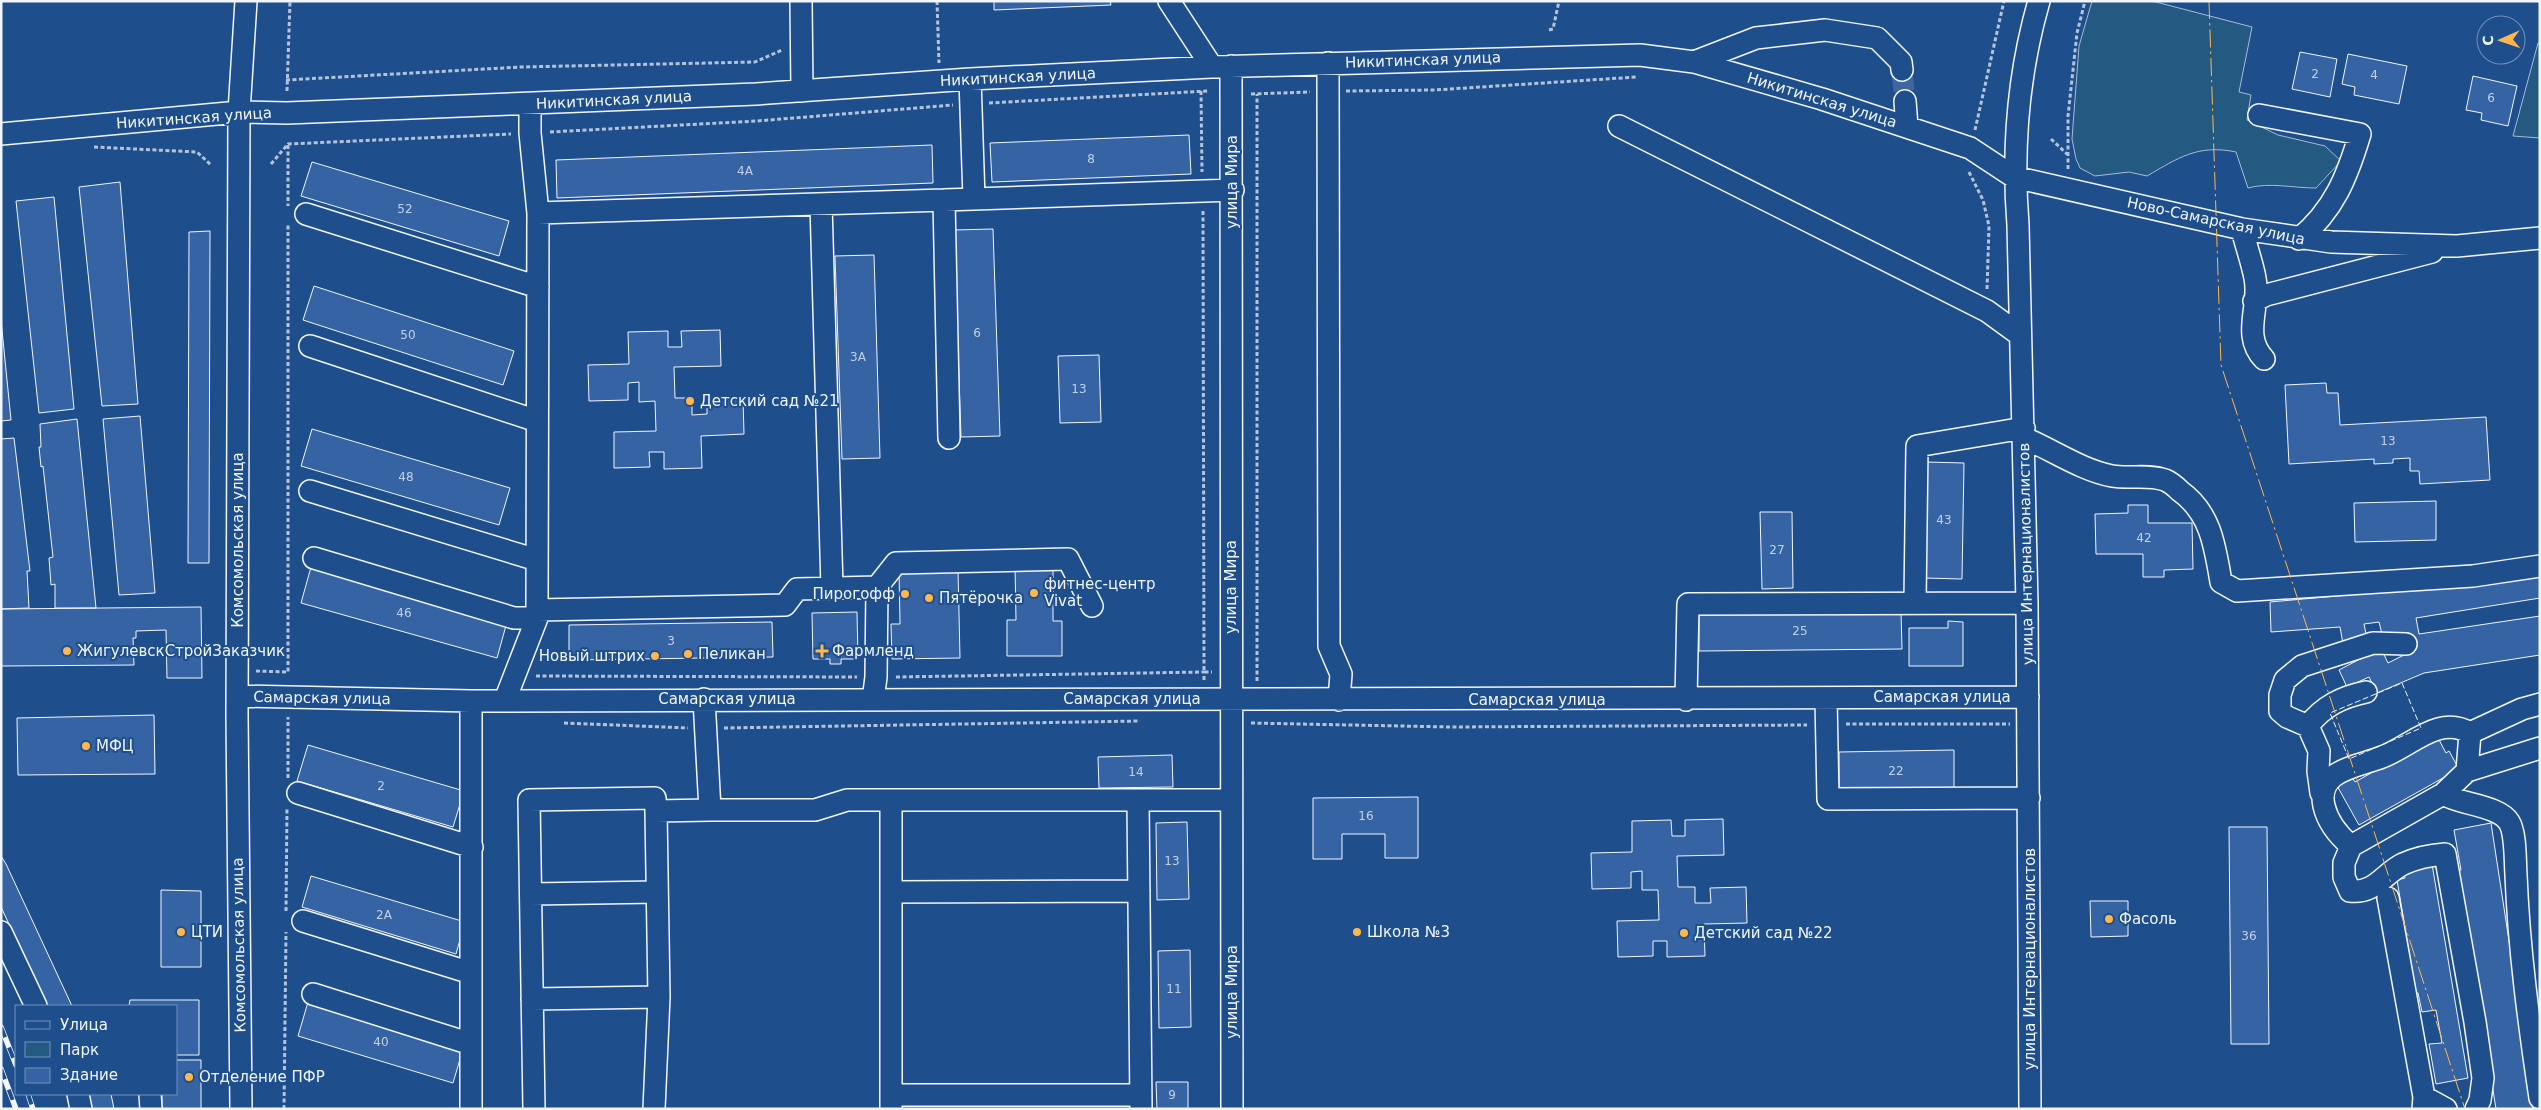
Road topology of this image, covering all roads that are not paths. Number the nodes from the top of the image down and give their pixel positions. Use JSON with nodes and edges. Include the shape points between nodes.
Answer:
{"nodes":[{"id":1,"x":246,"y":1,"type":"edge"},
{"id":2,"x":801,"y":1,"type":"edge"},
{"id":3,"x":1169,"y":1,"type":"edge"},
{"id":4,"x":2039,"y":1,"type":"edge"},
{"id":5,"x":1694,"y":62,"type":"junction"},
{"id":6,"x":1328,"y":63,"type":"junction"},
{"id":7,"x":1221,"y":66,"type":"junction"},
{"id":8,"x":1902,"y":70,"type":"tunnel mouth"},
{"id":9,"x":970,"y":79,"type":"junction"},
{"id":10,"x":802,"y":91,"type":"junction"},
{"id":11,"x":1905,"y":101,"type":"tunnel mouth"},
{"id":12,"x":530,"y":104,"type":"junction"},
{"id":13,"x":239,"y":112,"type":"junction"},
{"id":14,"x":2259,"y":115,"type":"dead end"},
{"id":15,"x":1619,"y":126,"type":"dead end"},
{"id":16,"x":1907,"y":127,"type":"junction"},
{"id":17,"x":1,"y":134,"type":"edge"},
{"id":18,"x":2014,"y":177,"type":"junction"},
{"id":19,"x":1233,"y":190,"type":"junction"},
{"id":20,"x":974,"y":199,"type":"junction"},
{"id":21,"x":944,"y":200,"type":"junction"},
{"id":22,"x":821,"y":204,"type":"junction"},
{"id":23,"x":538,"y":213,"type":"junction"},
{"id":24,"x":306,"y":214,"type":"dead end"},
{"id":25,"x":2242,"y":229,"type":"junction"},
{"id":26,"x":2540,"y":238,"type":"edge"},
{"id":27,"x":2299,"y":239,"type":"junction"},
{"id":28,"x":2457,"y":246,"type":"junction"},
{"id":29,"x":538,"y":287,"type":"junction"},
{"id":30,"x":2254,"y":301,"type":"junction"},
{"id":31,"x":2020,"y":335,"type":"junction"},
{"id":32,"x":310,"y":346,"type":"dead end"},
{"id":33,"x":2264,"y":359,"type":"dead end"},
{"id":34,"x":537,"y":422,"type":"junction"},
{"id":35,"x":2024,"y":433,"type":"junction"},
{"id":36,"x":949,"y":438,"type":"dead end"},
{"id":37,"x":310,"y":491,"type":"dead end"},
{"id":38,"x":314,"y":558,"type":"dead end"},
{"id":39,"x":537,"y":560,"type":"junction"},
{"id":40,"x":2540,"y":566,"type":"edge"},
{"id":41,"x":877,"y":587,"type":"junction"},
{"id":42,"x":832,"y":588,"type":"junction"},
{"id":43,"x":1915,"y":602,"type":"junction"},
{"id":44,"x":2027,"y":602,"type":"junction"},
{"id":45,"x":1092,"y":606,"type":"dead end"},
{"id":46,"x":537,"y":614,"type":"junction"},
{"id":47,"x":2406,"y":644,"type":"dead end"},
{"id":48,"x":2366,"y":692,"type":"dead end"},
{"id":49,"x":237,"y":696,"type":"junction"},
{"id":50,"x":2028,"y":697,"type":"junction"},
{"id":51,"x":1826,"y":698,"type":"junction"},
{"id":52,"x":704,"y":699,"type":"junction"},
{"id":53,"x":1231,"y":699,"type":"junction"},
{"id":54,"x":505,"y":700,"type":"junction"},
{"id":55,"x":873,"y":700,"type":"junction"},
{"id":56,"x":1339,"y":700,"type":"junction"},
{"id":57,"x":1686,"y":700,"type":"junction"},
{"id":58,"x":471,"y":701,"type":"junction"},
{"id":59,"x":2540,"y":704,"type":"edge"},
{"id":60,"x":2308,"y":726,"type":"junction"},
{"id":61,"x":2470,"y":733,"type":"junction"},
{"id":62,"x":2540,"y":748,"type":"edge"},
{"id":63,"x":2466,"y":771,"type":"junction"},
{"id":64,"x":298,"y":793,"type":"dead end"},
{"id":65,"x":2321,"y":793,"type":"junction"},
{"id":66,"x":2443,"y":794,"type":"junction"},
{"id":67,"x":2030,"y":798,"type":"junction"},
{"id":68,"x":891,"y":800,"type":"junction"},
{"id":69,"x":1138,"y":800,"type":"junction"},
{"id":70,"x":1231,"y":800,"type":"junction"},
{"id":71,"x":710,"y":810,"type":"junction"},
{"id":72,"x":656,"y":811,"type":"junction"},
{"id":73,"x":2351,"y":846,"type":"junction"},
{"id":74,"x":472,"y":847,"type":"junction"},
{"id":75,"x":1139,"y":891,"type":"junction"},
{"id":76,"x":657,"y":892,"type":"junction"},
{"id":77,"x":891,"y":892,"type":"junction"},
{"id":78,"x":531,"y":894,"type":"junction"},
{"id":79,"x":2388,"y":898,"type":"dead end"},
{"id":80,"x":303,"y":920,"type":"dead end"},
{"id":81,"x":1,"y":932,"type":"edge"},
{"id":82,"x":471,"y":973,"type":"junction"},
{"id":83,"x":313,"y":994,"type":"dead end"},
{"id":84,"x":659,"y":997,"type":"junction"},
{"id":85,"x":532,"y":998,"type":"junction"},
{"id":86,"x":36,"y":1005,"type":"edge"},
{"id":87,"x":471,"y":1044,"type":"junction"},
{"id":88,"x":78,"y":1095,"type":"edge"},
{"id":89,"x":150,"y":1095,"type":"edge"},
{"id":90,"x":2540,"y":1098,"type":"edge"},
{"id":91,"x":890,"y":1102,"type":"edge"},
{"id":92,"x":1141,"y":1102,"type":"edge"},
{"id":93,"x":2424,"y":1103,"type":"edge"},
{"id":94,"x":81,"y":1109,"type":"edge"},
{"id":95,"x":151,"y":1109,"type":"edge"},
{"id":96,"x":241,"y":1109,"type":"edge"},
{"id":97,"x":471,"y":1109,"type":"edge"},
{"id":98,"x":534,"y":1109,"type":"edge"},
{"id":99,"x":654,"y":1109,"type":"edge"},
{"id":100,"x":1232,"y":1109,"type":"edge"},
{"id":101,"x":2030,"y":1109,"type":"edge"},
{"id":102,"x":2446,"y":1109,"type":"edge"},
{"id":103,"x":2476,"y":1109,"type":"edge"}],
"edges":[{"from":1,"to":13,"type":"street","name":"Комсомольская улица"},
{"from":2,"to":10,"type":"street"},
{"from":3,"to":7,"type":"street"},
{"from":4,"to":18,"type":"street","name":"улица Интернационалистов","via":[[2028,38],[2015,135]]},
{"from":5,"to":6,"type":"street","name":"Никитинская улица","via":[[1630,55]]},
{"from":5,"to":8,"type":"street","via":[[1756,38],[1825,30],[1877,38],[1901,62]]},
{"from":5,"to":16,"type":"street","name":"Никитинская улица"},
{"from":6,"to":7,"type":"street","name":"Никитинская улица"},
{"from":6,"to":56,"type":"street","via":[[1329,646],[1341,674]]},
{"from":7,"to":9,"type":"street","name":"Никитинская улица"},
{"from":7,"to":19,"type":"street","name":"улица Мира"},
{"from":9,"to":10,"type":"street","name":"Никитинская улица"},
{"from":9,"to":20,"type":"street"},
{"from":10,"to":12,"type":"street","name":"Никитинская улица"},
{"from":11,"to":16,"type":"street"},
{"from":12,"to":13,"type":"street","name":"Никитинская улица"},
{"from":12,"to":23,"type":"street"},
{"from":13,"to":17,"type":"street","name":"Никитинская улица"},
{"from":13,"to":49,"type":"street","name":"Комсомольская улица"},
{"from":14,"to":27,"type":"street","via":[[2360,134],[2339,191],[2319,223]]},
{"from":15,"to":31,"type":"street","via":[[1987,311]]},
{"from":16,"to":18,"type":"street","name":"Никитинская улица","via":[[1970,148]]},
{"from":18,"to":25,"type":"street","name":"Ново-Самарская улица"},
{"from":18,"to":31,"type":"street","name":"улица Интернационалистов"},
{"from":19,"to":20,"type":"street"},
{"from":19,"to":53,"type":"street","name":"улица Мира"},
{"from":20,"to":21,"type":"street"},
{"from":21,"to":22,"type":"street"},
{"from":21,"to":36,"type":"street"},
{"from":22,"to":23,"type":"street"},
{"from":22,"to":42,"type":"street"},
{"from":23,"to":29,"type":"street"},
{"from":24,"to":29,"type":"street"},
{"from":25,"to":27,"type":"street","name":"Ново-Самарская улица"},
{"from":25,"to":30,"type":"street","via":[[2256,279]]},
{"from":26,"to":28,"type":"street","name":"Ново-Самарская улица"},
{"from":27,"to":28,"type":"street","name":"Ново-Самарская улица"},
{"from":28,"to":30,"type":"street","via":[[2266,295]]},
{"from":29,"to":34,"type":"street"},
{"from":30,"to":33,"type":"street","via":[[2251,325],[2257,352]]},
{"from":31,"to":35,"type":"street","name":"улица Интернационалистов"},
{"from":32,"to":34,"type":"street"},
{"from":34,"to":39,"type":"street"},
{"from":35,"to":40,"type":"street","via":[[2099,472],[2166,480],[2192,499],[2212,535],[2221,582],[2237,591],[2473,576]]},
{"from":35,"to":43,"type":"street","via":[[1917,446]]},
{"from":35,"to":44,"type":"street","name":"улица Интернационалистов"},
{"from":37,"to":39,"type":"street"},
{"from":38,"to":46,"type":"street","via":[[514,618]]},
{"from":39,"to":46,"type":"street"},
{"from":41,"to":42,"type":"street"},
{"from":41,"to":45,"type":"street","via":[[896,563],[1068,559]]},
{"from":41,"to":55,"type":"street"},
{"from":42,"to":46,"type":"street","via":[[796,589],[785,605]]},
{"from":43,"to":44,"type":"street"},
{"from":43,"to":57,"type":"street","via":[[1688,604]]},
{"from":44,"to":50,"type":"street","name":"улица Интернационалистов"},
{"from":46,"to":54,"type":"street"},
{"from":47,"to":60,"type":"street","via":[[2373,643],[2302,666],[2285,680],[2280,695],[2280,711]]},
{"from":48,"to":60,"type":"street","via":[[2336,701],[2317,714]]},
{"from":49,"to":58,"type":"street","name":"Самарская улица"},
{"from":49,"to":96,"type":"street","name":"Комсомольская улица"},
{"from":50,"to":51,"type":"street","name":"Самарская улица"},
{"from":50,"to":67,"type":"street","name":"улица Интернационалистов"},
{"from":51,"to":57,"type":"street","name":"Самарская улица"},
{"from":51,"to":67,"type":"street","via":[[1828,799]]},
{"from":52,"to":54,"type":"street","name":"Самарская улица"},
{"from":52,"to":55,"type":"street","name":"Самарская улица"},
{"from":52,"to":71,"type":"street"},
{"from":53,"to":55,"type":"street","name":"Самарская улица"},
{"from":53,"to":56,"type":"street","name":"Самарская улица"},
{"from":53,"to":70,"type":"street","name":"улица Мира"},
{"from":54,"to":58,"type":"street","name":"Самарская улица"},
{"from":56,"to":57,"type":"street","name":"Самарская улица"},
{"from":58,"to":74,"type":"street"},
{"from":59,"to":61,"type":"street","via":[[2514,712]]},
{"from":60,"to":65,"type":"street","via":[[2319,751]]},
{"from":61,"to":63,"type":"street"},
{"from":61,"to":65,"type":"street","via":[[2464,729],[2446,728],[2429,731],[2384,757],[2348,768],[2326,782]]},
{"from":62,"to":63,"type":"street"},
{"from":63,"to":66,"type":"street"},
{"from":64,"to":74,"type":"street"},
{"from":65,"to":73,"type":"street","via":[[2326,814],[2338,835]]},
{"from":66,"to":73,"type":"street"},
{"from":66,"to":90,"type":"street","via":[[2495,810],[2509,822],[2514,844],[2517,926]]},
{"from":67,"to":101,"type":"street","name":"улица Интернационалистов"},
{"from":68,"to":69,"type":"street"},
{"from":68,"to":71,"type":"street","via":[[847,800],[815,810]]},
{"from":68,"to":77,"type":"street"},
{"from":69,"to":70,"type":"street"},
{"from":69,"to":75,"type":"street"},
{"from":70,"to":100,"type":"street","name":"улица Мира"},
{"from":71,"to":72,"type":"street"},
{"from":72,"to":76,"type":"street"},
{"from":72,"to":78,"type":"street","via":[[656,798],[529,800]]},
{"from":73,"to":103,"type":"street","via":[[2344,863],[2344,877],[2350,891],[2360,892],[2375,887],[2402,865],[2445,854],[2483,1078]]},
{"from":74,"to":82,"type":"street"},
{"from":75,"to":77,"type":"street"},
{"from":75,"to":92,"type":"street"},
{"from":76,"to":78,"type":"street"},
{"from":76,"to":84,"type":"street"},
{"from":77,"to":91,"type":"street"},
{"from":78,"to":85,"type":"street"},
{"from":79,"to":93,"type":"street"},
{"from":80,"to":82,"type":"street"},
{"from":81,"to":86,"type":"street"},
{"from":82,"to":87,"type":"street"},
{"from":83,"to":87,"type":"street"},
{"from":84,"to":85,"type":"street"},
{"from":84,"to":99,"type":"street"},
{"from":85,"to":98,"type":"street"},
{"from":87,"to":97,"type":"street"},
{"from":88,"to":94,"type":"street"},
{"from":89,"to":95,"type":"street"},
{"from":91,"to":92,"type":"street"},
{"from":93,"to":102,"type":"street"}]}
